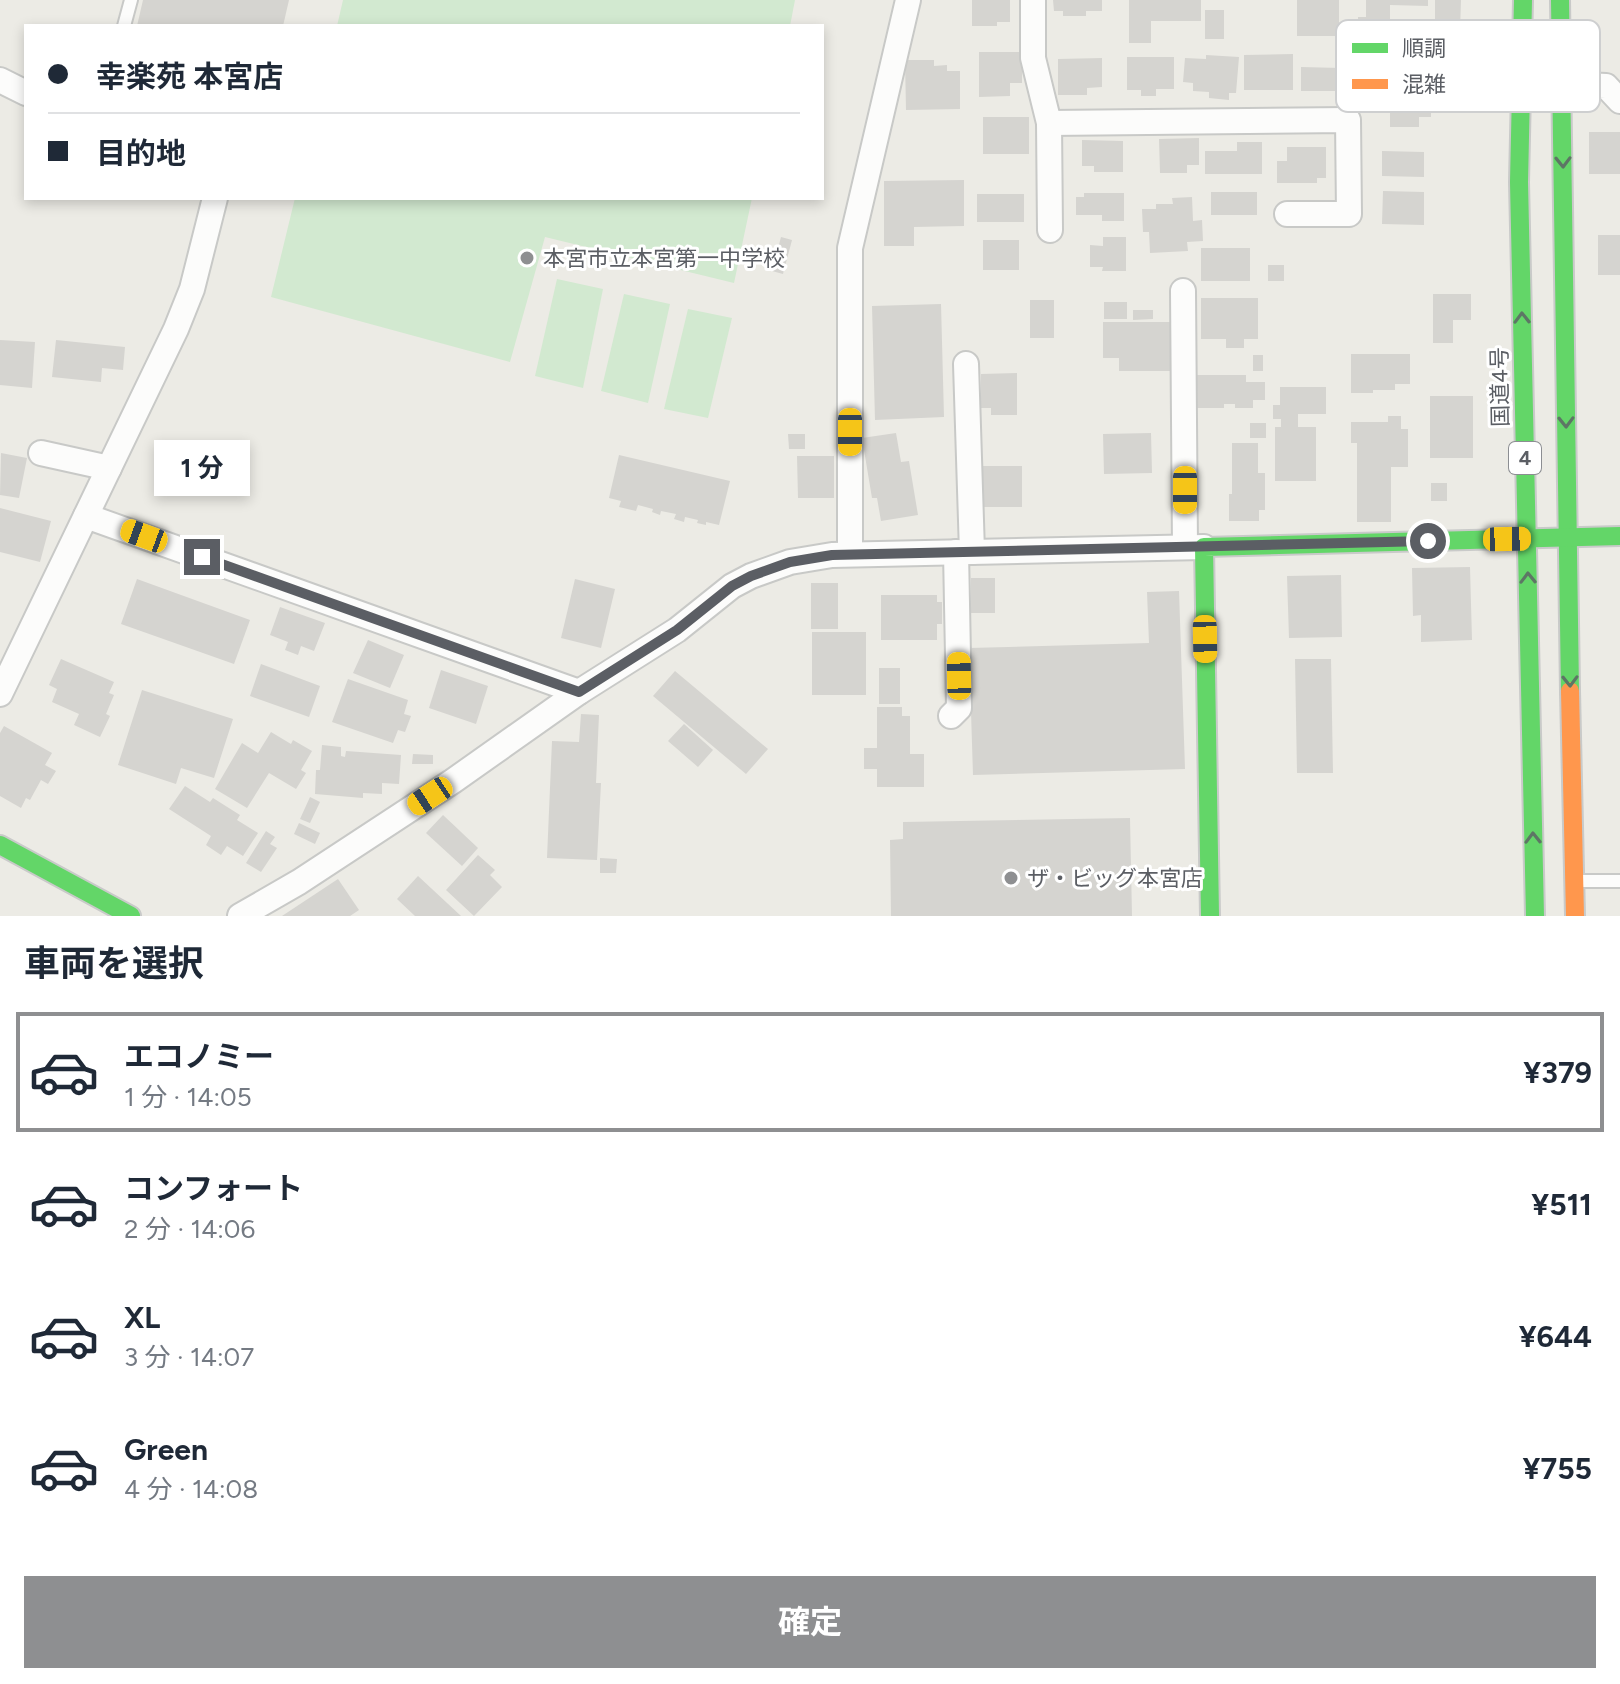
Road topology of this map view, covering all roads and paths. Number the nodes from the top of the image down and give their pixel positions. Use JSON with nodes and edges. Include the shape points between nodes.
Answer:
{"nodes":[{"id":1,"x":131,"y":0,"type":"edge"},
{"id":2,"x":908,"y":0,"type":"edge"},
{"id":3,"x":1033,"y":0,"type":"edge"},
{"id":4,"x":1523,"y":0,"type":"edge"},
{"id":5,"x":1560,"y":0,"type":"edge"},
{"id":6,"x":1523,"y":20,"type":"edge"},
{"id":7,"x":1560,"y":20,"type":"edge"},
{"id":8,"x":125,"y":24,"type":"edge"},
{"id":9,"x":0,"y":80,"type":"edge"},
{"id":10,"x":1600,"y":86,"type":"edge"},
{"id":11,"x":24,"y":92,"type":"edge"},
{"id":12,"x":1620,"y":101,"type":"edge"},
{"id":13,"x":1521,"y":112,"type":"edge"},
{"id":14,"x":1562,"y":112,"type":"edge"},
{"id":15,"x":1049,"y":123,"type":"junction"},
{"id":16,"x":214,"y":200,"type":"edge"},
{"id":17,"x":1287,"y":214,"type":"dead end"},
{"id":18,"x":1050,"y":230,"type":"dead end"},
{"id":19,"x":1183,"y":291,"type":"dead end"},
{"id":20,"x":966,"y":364,"type":"dead end"},
{"id":21,"x":41,"y":453,"type":"dead end"},
{"id":22,"x":109,"y":468,"type":"junction"},
{"id":23,"x":86,"y":516,"type":"junction"},
{"id":24,"x":1620,"y":536,"type":"edge"},
{"id":25,"x":1567,"y":537,"type":"junction"},
{"id":26,"x":1527,"y":538,"type":"junction"},
{"id":27,"x":1195,"y":547,"type":"junction"},
{"id":28,"x":964,"y":552,"type":"junction"},
{"id":29,"x":850,"y":554,"type":"junction"},
{"id":30,"x":579,"y":692,"type":"junction"},
{"id":31,"x":0,"y":694,"type":"edge"},
{"id":32,"x":951,"y":716,"type":"dead end"},
{"id":33,"x":0,"y":845,"type":"edge"},
{"id":34,"x":1574,"y":881,"type":"junction"},
{"id":35,"x":1620,"y":881,"type":"edge"},
{"id":36,"x":131,"y":916,"type":"edge"},
{"id":37,"x":240,"y":916,"type":"edge"},
{"id":38,"x":1210,"y":916,"type":"edge"},
{"id":39,"x":1535,"y":916,"type":"edge"},
{"id":40,"x":1575,"y":916,"type":"edge"}],
"edges":[{"from":1,"to":8,"type":"lane"},
{"from":2,"to":29,"type":"street","via":[[850,248]]},
{"from":3,"to":15,"type":"street","via":[[1033,58]]},
{"from":6,"to":4,"type":"main road","name":"国道4号","number":"4","one_way":true},
{"from":5,"to":7,"type":"main road","number":"4"},
{"from":9,"to":11,"type":"street"},
{"from":10,"to":12,"type":"street"},
{"from":26,"to":13,"type":"main road","name":"国道4号","number":"4","one_way":true},
{"from":14,"to":25,"type":"main road","number":"4","one_way":true},
{"from":15,"to":17,"type":"street","via":[[1348,120],[1349,214]]},
{"from":15,"to":18,"type":"street"},
{"from":16,"to":22,"type":"street","via":[[192,289]]},
{"from":19,"to":27,"type":"street"},
{"from":20,"to":28,"type":"street"},
{"from":21,"to":22,"type":"street"},
{"from":22,"to":23,"type":"street"},
{"from":23,"to":30,"type":"street"},
{"from":23,"to":31,"type":"street"},
{"from":24,"to":25,"type":"main road"},
{"from":25,"to":26,"type":"main road"},
{"from":25,"to":34,"type":"main road","number":"4","one_way":true},
{"from":26,"to":27,"type":"main road"},
{"from":39,"to":26,"type":"main road","name":"国道4号","number":"4","one_way":true},
{"from":27,"to":28,"type":"street"},
{"from":27,"to":38,"type":"main road"},
{"from":28,"to":29,"type":"street"},
{"from":28,"to":32,"type":"street","via":[[959,708]]},
{"from":29,"to":30,"type":"street","via":[[790,562],[751,576]]},
{"from":30,"to":37,"type":"street","via":[[453,781]]},
{"from":33,"to":36,"type":"main road"},
{"from":34,"to":35,"type":"lane"},
{"from":34,"to":40,"type":"main road","number":"4"}]}
